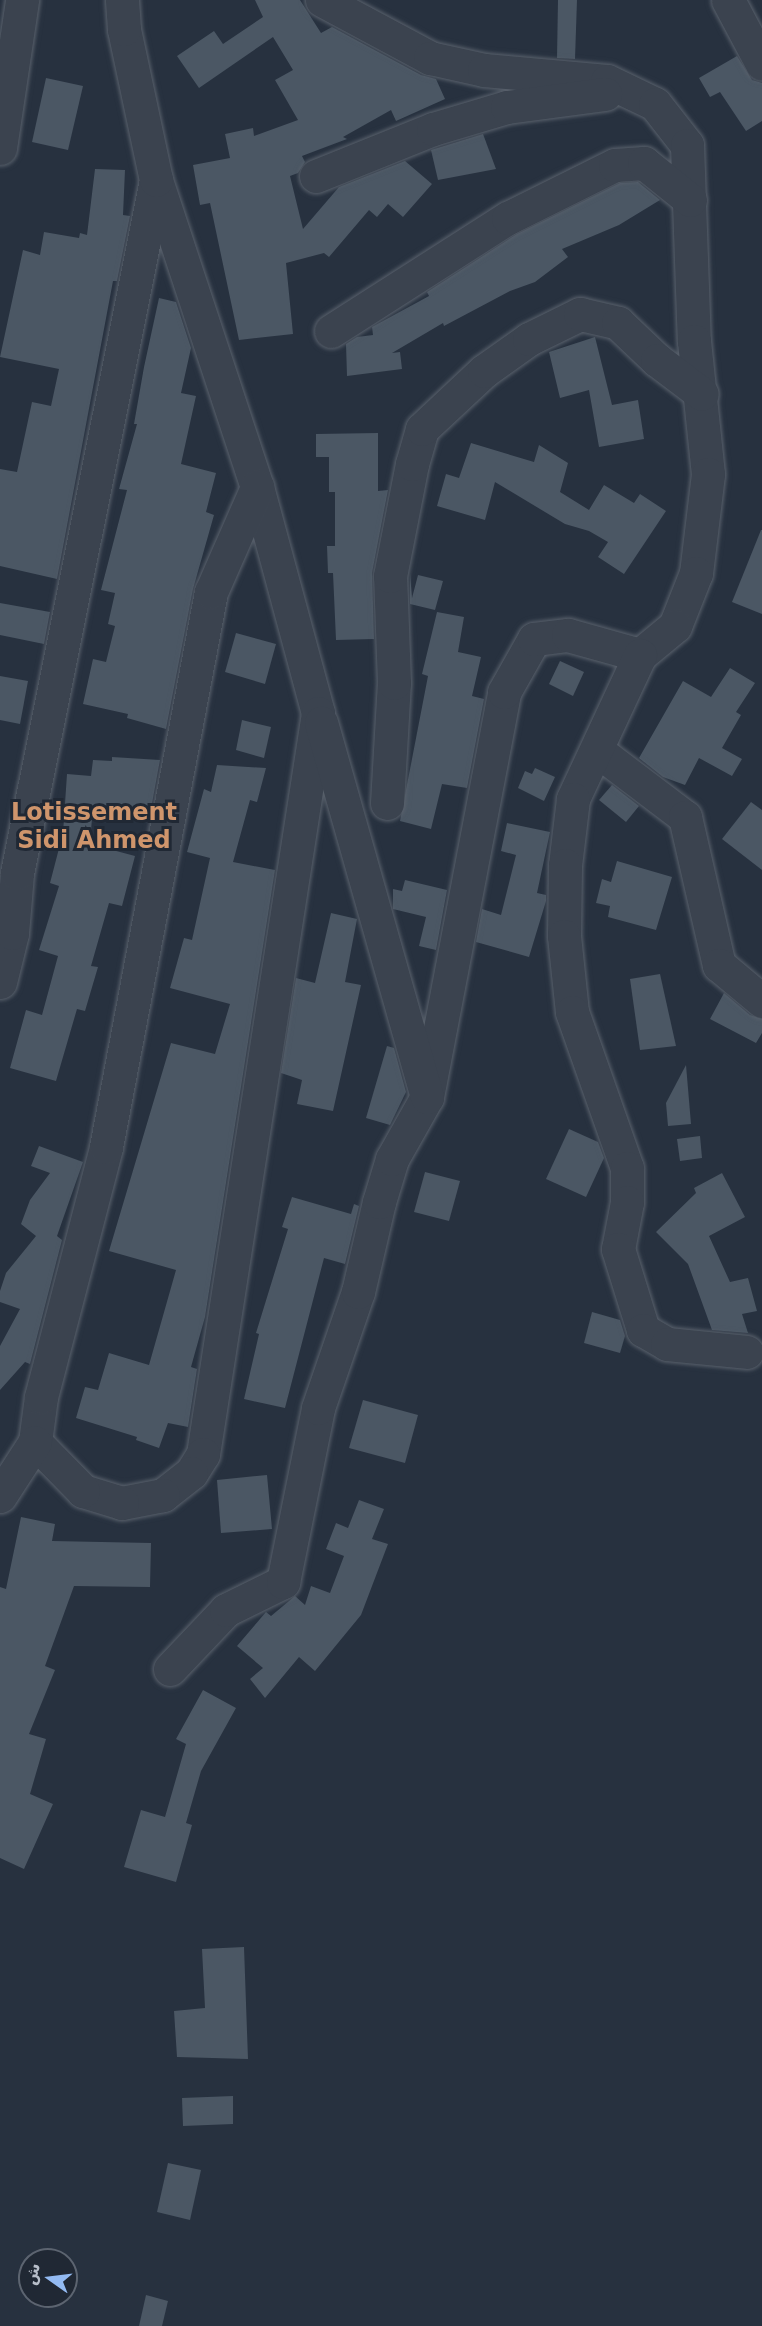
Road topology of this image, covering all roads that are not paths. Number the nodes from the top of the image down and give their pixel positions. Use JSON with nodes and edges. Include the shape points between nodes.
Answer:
{"nodes":[{"id":1,"x":22,"y":0,"type":"edge"},
{"id":2,"x":122,"y":0,"type":"edge"},
{"id":3,"x":322,"y":0,"type":"edge"},
{"id":4,"x":728,"y":0,"type":"edge"},
{"id":5,"x":762,"y":63,"type":"edge"},
{"id":6,"x":627,"y":91,"type":"junction"},
{"id":7,"x":0,"y":148,"type":"edge"},
{"id":8,"x":316,"y":176,"type":"dead end"},
{"id":9,"x":156,"y":180,"type":"junction"},
{"id":10,"x":690,"y":200,"type":"junction"},
{"id":11,"x":331,"y":331,"type":"dead end"},
{"id":12,"x":702,"y":394,"type":"junction"},
{"id":13,"x":257,"y":486,"type":"junction"},
{"id":14,"x":640,"y":656,"type":"junction"},
{"id":15,"x":318,"y":712,"type":"junction"},
{"id":16,"x":598,"y":751,"type":"junction"},
{"id":17,"x":387,"y":803,"type":"dead end"},
{"id":18,"x":0,"y":982,"type":"edge"},
{"id":19,"x":762,"y":1001,"type":"edge"},
{"id":20,"x":427,"y":1097,"type":"junction"},
{"id":21,"x":747,"y":1352,"type":"dead end"},
{"id":22,"x":35,"y":1442,"type":"junction"},
{"id":23,"x":0,"y":1496,"type":"edge"},
{"id":24,"x":170,"y":1669,"type":"dead end"}],
"edges":[{"from":1,"to":7,"type":"street"},
{"from":2,"to":9,"type":"street","via":[[124,29]]},
{"from":3,"to":6,"type":"street","via":[[430,58],[484,70],[607,81]]},
{"from":4,"to":5,"type":"street"},
{"from":6,"to":8,"type":"street","via":[[507,107],[433,129]]},
{"from":6,"to":10,"type":"street","via":[[655,104],[687,145]]},
{"from":9,"to":13,"type":"street"},
{"from":9,"to":18,"type":"street","via":[[19,862],[12,933]]},
{"from":10,"to":11,"type":"street","via":[[644,163],[615,165],[508,218]]},
{"from":10,"to":12,"type":"street","via":[[694,342]]},
{"from":12,"to":14,"type":"street","via":[[708,474],[696,573],[675,626]]},
{"from":12,"to":17,"type":"street","via":[[657,360],[618,323],[580,314],[529,339],[484,371],[422,429],[390,576],[394,683]]},
{"from":13,"to":15,"type":"street"},
{"from":13,"to":22,"type":"street","via":[[211,592],[108,1136],[41,1396]]},
{"from":14,"to":16,"type":"street"},
{"from":14,"to":20,"type":"street","via":[[568,635],[534,639],[504,692]]},
{"from":15,"to":20,"type":"street"},
{"from":15,"to":22,"type":"street","via":[[203,1454],[191,1473],[163,1495],[122,1503],[83,1491]]},
{"from":16,"to":19,"type":"street","via":[[686,817],[719,965]]},
{"from":16,"to":21,"type":"street","via":[[573,799],[565,865],[564,936],[572,1012],[627,1168],[627,1202],[618,1249],[643,1330],[667,1344]]},
{"from":20,"to":24,"type":"street","via":[[392,1159],[379,1202],[358,1292],[318,1408],[283,1582],[226,1610]]},
{"from":22,"to":23,"type":"street"}]}
